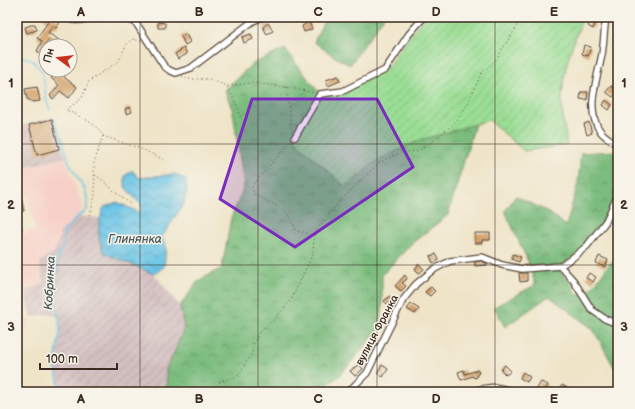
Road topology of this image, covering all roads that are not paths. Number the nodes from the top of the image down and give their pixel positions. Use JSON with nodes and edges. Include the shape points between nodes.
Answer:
{"nodes":[{"id":1,"x":63,"y":17,"type":"edge"},
{"id":2,"x":94,"y":17,"type":"edge"},
{"id":3,"x":126,"y":17,"type":"edge"},
{"id":4,"x":262,"y":17,"type":"edge"},
{"id":5,"x":424,"y":17,"type":"edge"},
{"id":6,"x":606,"y":17,"type":"edge"},
{"id":7,"x":294,"y":138,"type":"road end"},
{"id":8,"x":618,"y":145,"type":"edge"},
{"id":9,"x":618,"y":195,"type":"edge"},
{"id":10,"x":560,"y":266,"type":"junction"},
{"id":11,"x":618,"y":324,"type":"edge"},
{"id":12,"x":348,"y":392,"type":"edge"},
{"id":13,"x":471,"y":392,"type":"edge"},
{"id":14,"x":513,"y":392,"type":"edge"}],
"edges":[{"from":1,"to":2,"type":"street","via":[[76,21]]},
{"from":3,"to":4,"type":"street","via":[[136,23],[164,66],[176,73],[191,68],[253,21]]},
{"from":5,"to":7,"type":"street","via":[[409,34],[385,70],[342,91],[320,94]]},
{"from":6,"to":8,"type":"street","via":[[592,105],[601,132]]},
{"from":9,"to":10,"type":"street","via":[[606,221],[587,246]]},
{"from":10,"to":11,"type":"street","via":[[574,280],[592,310]]},
{"from":10,"to":12,"type":"street","name":"вулиця Франка","via":[[522,269],[482,257],[450,261],[433,270],[416,284],[403,300],[367,373]]},
{"from":13,"to":14,"type":"street","via":[[497,387]]}]}
